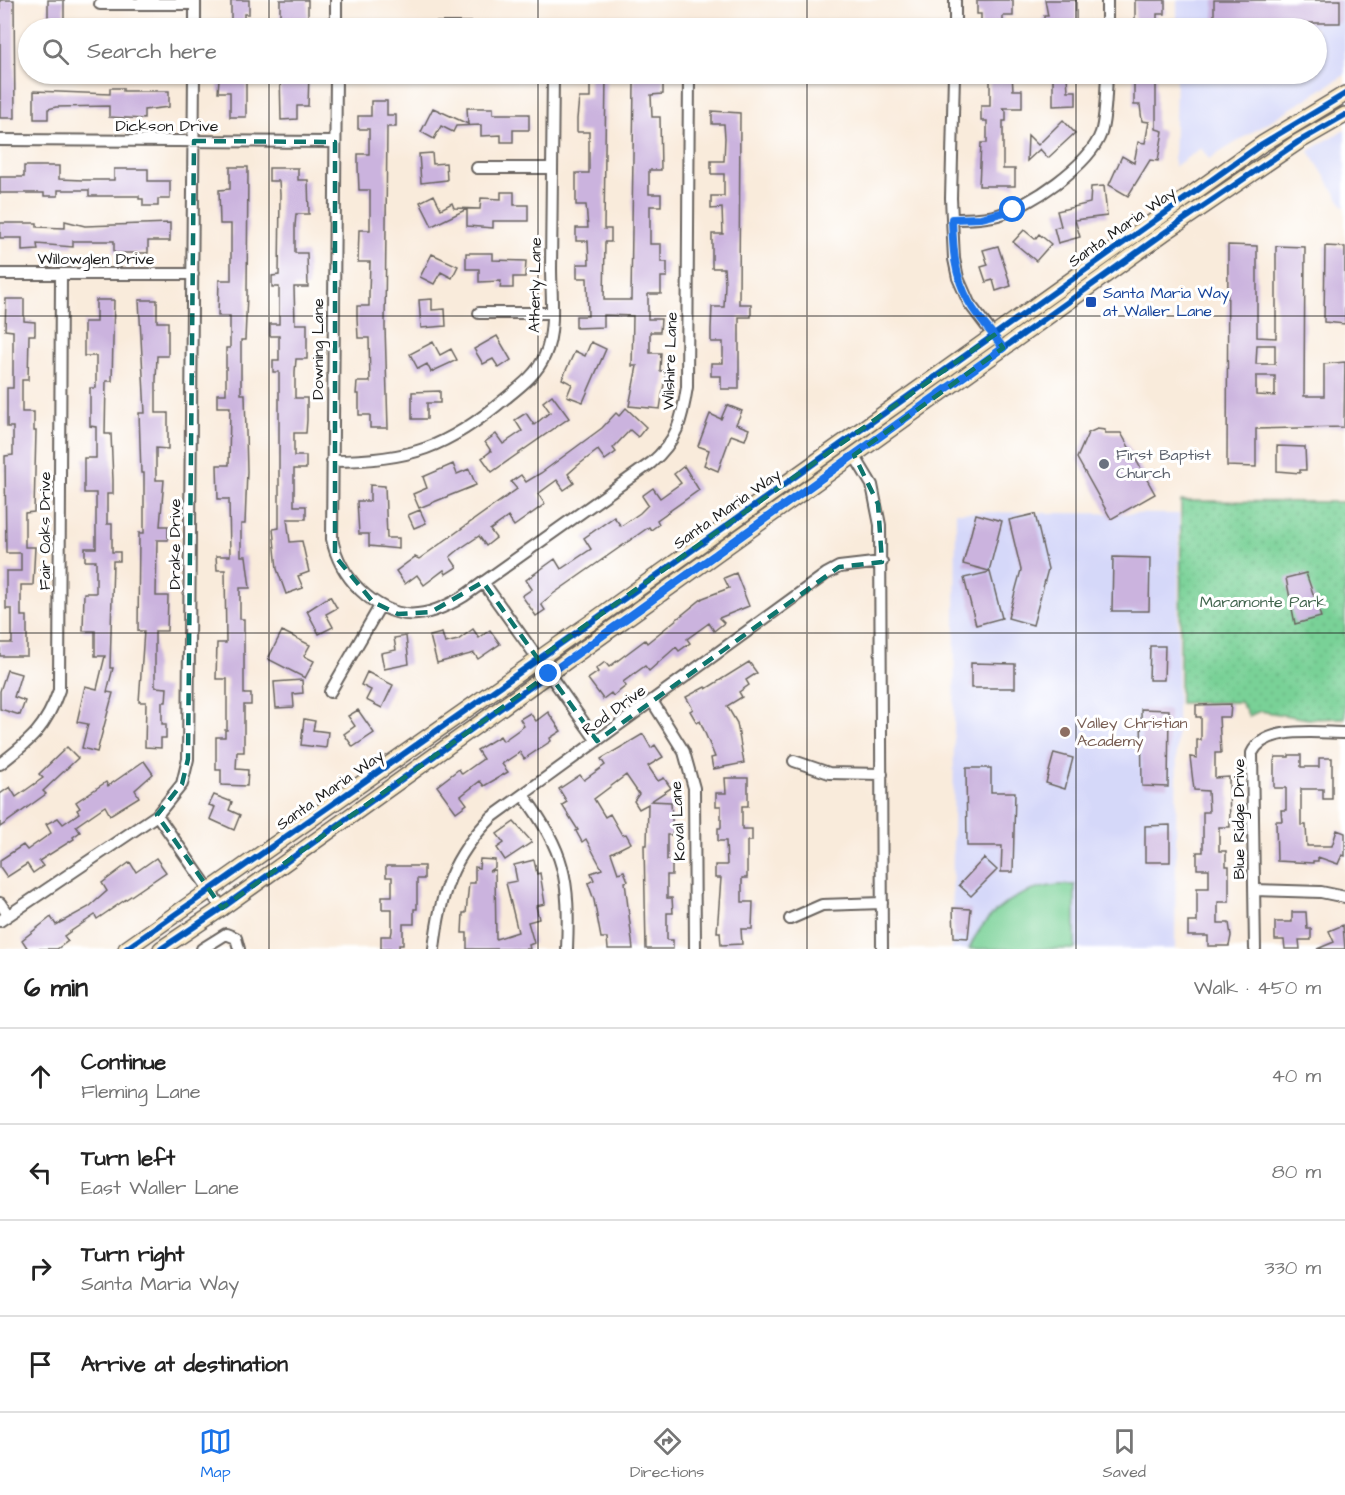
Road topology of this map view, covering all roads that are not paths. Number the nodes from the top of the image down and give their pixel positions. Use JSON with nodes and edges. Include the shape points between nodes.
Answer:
{"nodes":[{"id":1,"x":336,"y":0,"type":"edge"},
{"id":2,"x":955,"y":0,"type":"edge"},
{"id":3,"x":1107,"y":0,"type":"edge"},
{"id":4,"x":195,"y":2,"type":"edge"},
{"id":5,"x":100,"y":4,"type":"dead end"},
{"id":6,"x":195,"y":18,"type":"edge"},
{"id":7,"x":336,"y":18,"type":"edge"},
{"id":8,"x":955,"y":18,"type":"edge"},
{"id":9,"x":1107,"y":18,"type":"edge"},
{"id":10,"x":194,"y":84,"type":"edge"},
{"id":11,"x":336,"y":84,"type":"edge"},
{"id":12,"x":553,"y":84,"type":"edge"},
{"id":13,"x":689,"y":84,"type":"edge"},
{"id":14,"x":954,"y":84,"type":"edge"},
{"id":15,"x":1106,"y":84,"type":"edge"},
{"id":16,"x":1345,"y":94,"type":"edge"},
{"id":17,"x":1345,"y":115,"type":"edge"},
{"id":18,"x":0,"y":140,"type":"edge"},
{"id":19,"x":194,"y":141,"type":"junction"},
{"id":20,"x":335,"y":142,"type":"junction"},
{"id":21,"x":477,"y":168,"type":"dead end"},
{"id":22,"x":552,"y":168,"type":"junction"},
{"id":23,"x":952,"y":219,"type":"junction"},
{"id":24,"x":0,"y":274,"type":"edge"},
{"id":25,"x":61,"y":274,"type":"junction"},
{"id":26,"x":193,"y":274,"type":"junction"},
{"id":27,"x":479,"y":313,"type":"dead end"},
{"id":28,"x":550,"y":313,"type":"junction"},
{"id":29,"x":999,"y":342,"type":"junction"},
{"id":30,"x":854,"y":455,"type":"junction"},
{"id":31,"x":332,"y":461,"type":"junction"},
{"id":32,"x":882,"y":561,"type":"junction"},
{"id":33,"x":483,"y":582,"type":"junction"},
{"id":34,"x":380,"y":606,"type":"junction"},
{"id":35,"x":538,"y":659,"type":"junction"},
{"id":36,"x":549,"y":674,"type":"junction"},
{"id":37,"x":330,"y":692,"type":"dead end"},
{"id":38,"x":652,"y":701,"type":"junction"},
{"id":39,"x":1345,"y":733,"type":"edge"},
{"id":40,"x":597,"y":741,"type":"junction"},
{"id":41,"x":794,"y":761,"type":"dead end"},
{"id":42,"x":0,"y":764,"type":"edge"},
{"id":43,"x":882,"y":774,"type":"junction"},
{"id":44,"x":523,"y":795,"type":"junction"},
{"id":45,"x":157,"y":815,"type":"junction"},
{"id":46,"x":1254,"y":890,"type":"junction"},
{"id":47,"x":210,"y":891,"type":"junction"},
{"id":48,"x":1345,"y":897,"type":"edge"},
{"id":49,"x":0,"y":903,"type":"edge"},
{"id":50,"x":882,"y":903,"type":"junction"},
{"id":51,"x":222,"y":908,"type":"junction"},
{"id":52,"x":4,"y":918,"type":"edge"},
{"id":53,"x":790,"y":919,"type":"dead end"},
{"id":54,"x":126,"y":949,"type":"edge"},
{"id":55,"x":160,"y":949,"type":"edge"},
{"id":56,"x":202,"y":949,"type":"edge"},
{"id":57,"x":239,"y":949,"type":"edge"},
{"id":58,"x":434,"y":949,"type":"edge"},
{"id":59,"x":567,"y":949,"type":"edge"},
{"id":60,"x":695,"y":949,"type":"edge"},
{"id":61,"x":882,"y":949,"type":"edge"},
{"id":62,"x":1254,"y":949,"type":"edge"}],
"edges":[{"from":1,"to":7,"type":"street"},
{"from":2,"to":8,"type":"street"},
{"from":3,"to":9,"type":"street"},
{"from":4,"to":5,"type":"street"},
{"from":4,"to":6,"type":"street"},
{"from":10,"to":19,"type":"street","name":"Drake Drive"},
{"from":11,"to":20,"type":"street","name":"Downing Lane"},
{"from":12,"to":22,"type":"street","name":"Atherly Lane"},
{"from":13,"to":33,"type":"street","name":"Wilshire Lane","via":[[687,387],[676,437],[651,463]]},
{"from":14,"to":23,"type":"street"},
{"from":15,"to":23,"type":"street","via":[[1101,134],[1082,162],[1013,210],[981,218]]},
{"from":16,"to":29,"type":"main road","name":"Santa Maria Way","via":[[1262,144]]},
{"from":17,"to":29,"type":"main road","name":"Santa Maria Way"},
{"from":18,"to":19,"type":"street","name":"Dickson Drive"},
{"from":19,"to":20,"type":"street","name":"Dickson Drive"},
{"from":19,"to":26,"type":"street","name":"Drake Drive"},
{"from":20,"to":31,"type":"street","name":"Downing Lane"},
{"from":21,"to":22,"type":"street"},
{"from":22,"to":28,"type":"street","name":"Atherly Lane"},
{"from":23,"to":29,"type":"street","via":[[958,278],[969,303]]},
{"from":24,"to":25,"type":"street","name":"Willowglen Drive"},
{"from":25,"to":26,"type":"street","name":"Willowglen Drive"},
{"from":25,"to":42,"type":"street","name":"Fair Oaks Drive","via":[[59,690],[41,729]]},
{"from":26,"to":45,"type":"street","name":"Drake Drive","via":[[188,759],[182,784]]},
{"from":27,"to":28,"type":"street"},
{"from":28,"to":31,"type":"street","name":"Atherly Lane","via":[[548,344],[537,369],[483,418],[417,453],[390,459]]},
{"from":29,"to":30,"type":"main road","name":"Santa Maria Way"},
{"from":29,"to":35,"type":"main road","name":"Santa Maria Way"},
{"from":30,"to":32,"type":"street","via":[[878,504]]},
{"from":30,"to":36,"type":"main road","name":"Santa Maria Way"},
{"from":31,"to":34,"type":"street","name":"Downing Lane","via":[[335,556],[353,583]]},
{"from":32,"to":38,"type":"street","name":"Rod Drive","via":[[840,567],[826,574]]},
{"from":32,"to":43,"type":"street"},
{"from":33,"to":34,"type":"street","name":"Wilshire Lane","via":[[453,603],[431,612],[398,614]]},
{"from":33,"to":35,"type":"street"},
{"from":34,"to":37,"type":"street"},
{"from":35,"to":36,"type":"street"},
{"from":35,"to":47,"type":"main road","name":"Santa Maria Way"},
{"from":36,"to":40,"type":"street"},
{"from":36,"to":51,"type":"main road","name":"Santa Maria Way"},
{"from":38,"to":40,"type":"street","name":"Rod Drive"},
{"from":38,"to":60,"type":"street","name":"Koval Lane","via":[[684,752],[694,789]]},
{"from":39,"to":46,"type":"street","name":"Blue Ridge Drive","via":[[1277,734],[1256,746],[1252,753]]},
{"from":40,"to":44,"type":"street","name":"Rod Drive"},
{"from":41,"to":43,"type":"street","via":[[829,772]]},
{"from":43,"to":50,"type":"street"},
{"from":44,"to":58,"type":"street","name":"Rod Drive","via":[[492,817],[458,857],[441,906]]},
{"from":44,"to":59,"type":"street","via":[[558,849],[565,869]]},
{"from":45,"to":47,"type":"street"},
{"from":45,"to":52,"type":"street","name":"Drake Drive"},
{"from":46,"to":48,"type":"street","via":[[1321,892]]},
{"from":46,"to":62,"type":"street","name":"Blue Ridge Drive"},
{"from":47,"to":51,"type":"street"},
{"from":47,"to":54,"type":"main road","name":"Santa Maria Way"},
{"from":49,"to":52,"type":"street"},
{"from":50,"to":53,"type":"street","via":[[822,905]]},
{"from":50,"to":61,"type":"street"},
{"from":51,"to":55,"type":"main road","name":"Santa Maria Way"},
{"from":56,"to":57,"type":"street","via":[[226,934],[236,938]]}]}
